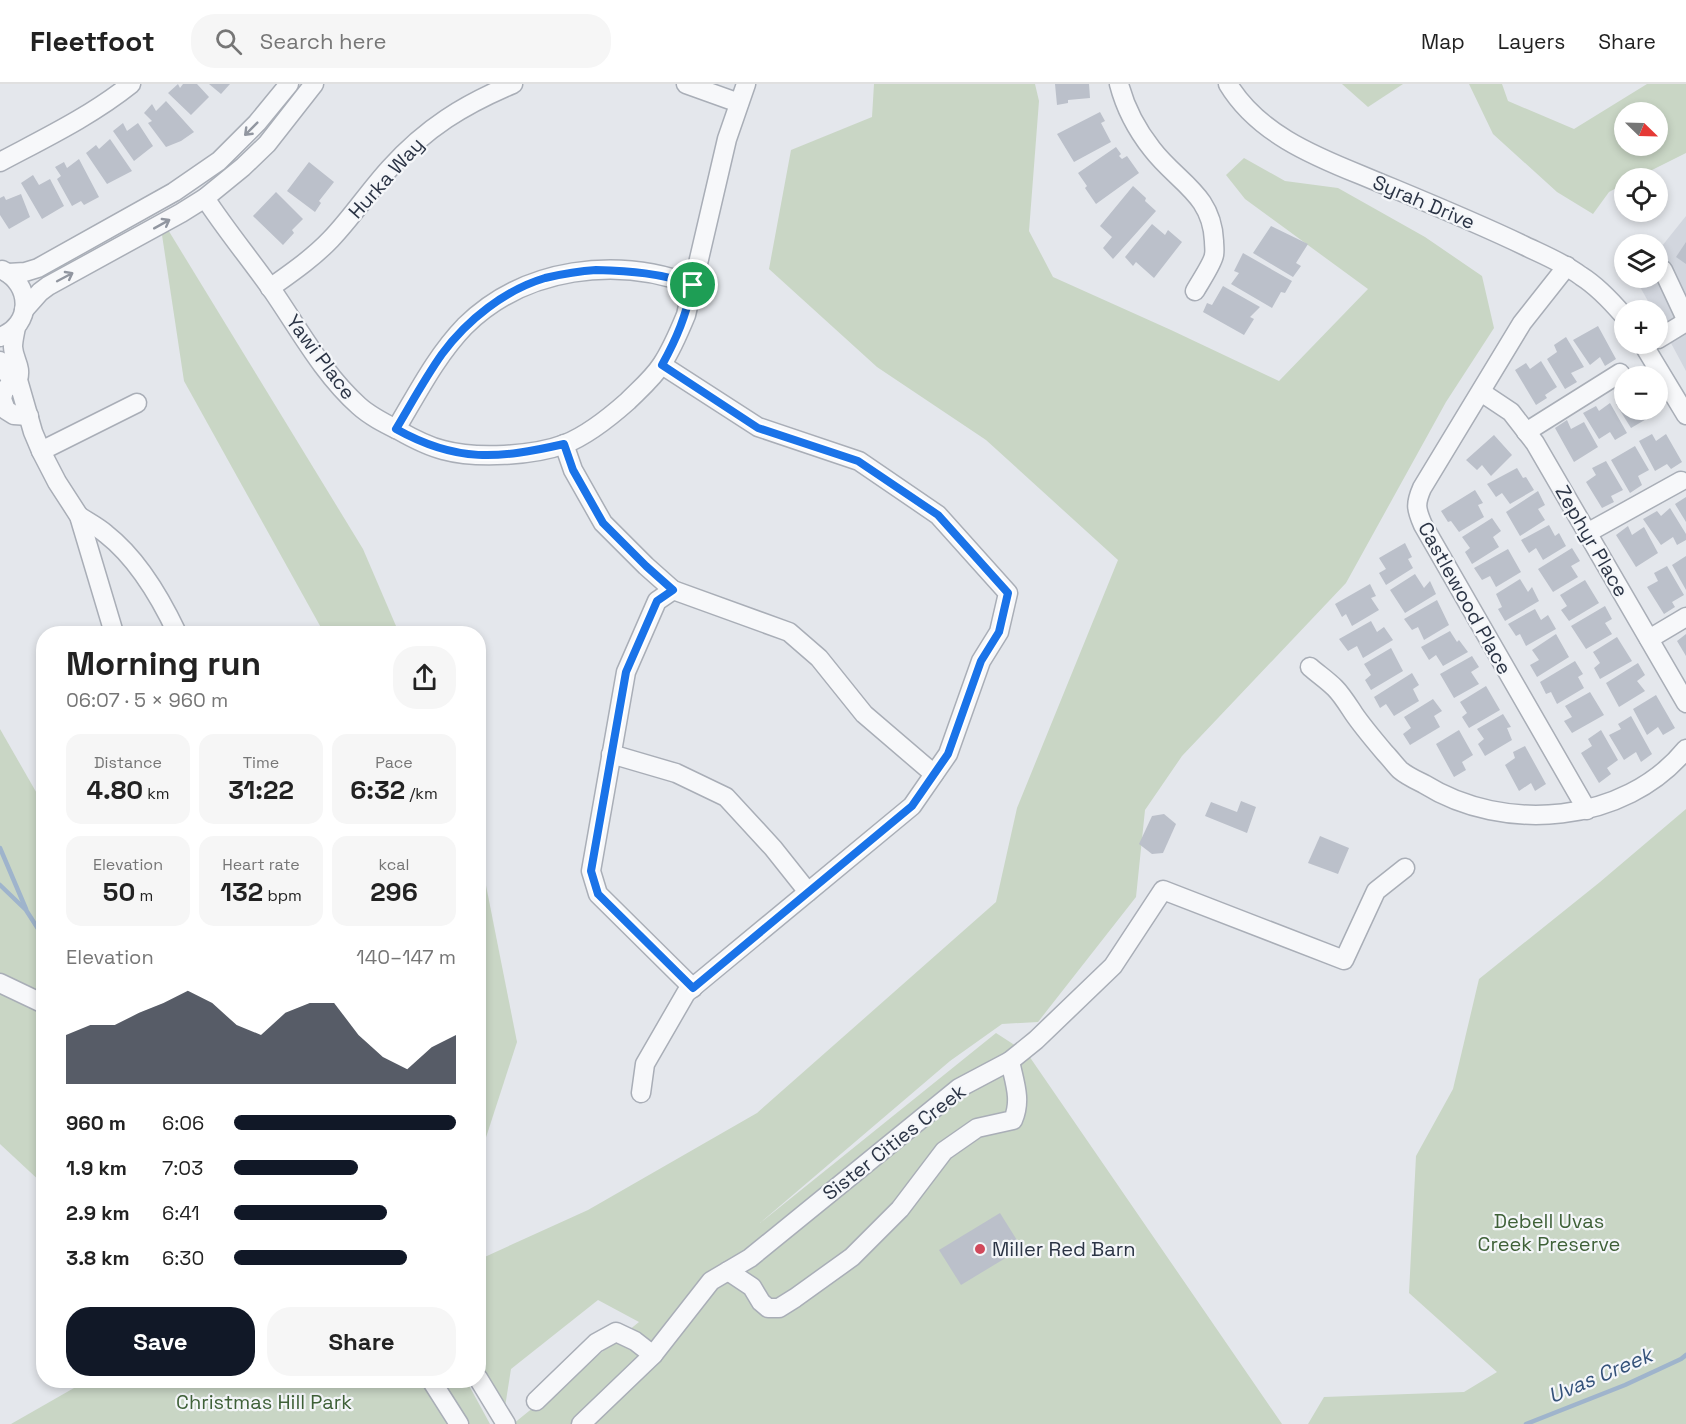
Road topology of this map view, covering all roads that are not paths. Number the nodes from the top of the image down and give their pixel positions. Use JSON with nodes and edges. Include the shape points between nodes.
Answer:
{"nodes":[{"id":1,"x":131,"y":84,"type":"edge"},
{"id":2,"x":289,"y":84,"type":"edge"},
{"id":3,"x":314,"y":84,"type":"edge"},
{"id":4,"x":513,"y":84,"type":"edge"},
{"id":5,"x":686,"y":84,"type":"edge"},
{"id":6,"x":746,"y":84,"type":"edge"},
{"id":7,"x":1119,"y":84,"type":"edge"},
{"id":8,"x":1228,"y":84,"type":"edge"},
{"id":9,"x":739,"y":103,"type":"junction"},
{"id":10,"x":0,"y":162,"type":"edge"},
{"id":11,"x":205,"y":198,"type":"junction"},
{"id":12,"x":1567,"y":266,"type":"junction"},
{"id":13,"x":4,"y":271,"type":"edge"},
{"id":14,"x":1668,"y":281,"type":"edge"},
{"id":15,"x":693,"y":285,"type":"junction"},
{"id":16,"x":270,"y":288,"type":"junction"},
{"id":17,"x":1195,"y":291,"type":"dead end"},
{"id":18,"x":1614,"y":304,"type":"edge"},
{"id":19,"x":24,"y":310,"type":"junction"},
{"id":20,"x":1686,"y":321,"type":"edge"},
{"id":21,"x":16,"y":327,"type":"junction"},
{"id":22,"x":1668,"y":332,"type":"edge"},
{"id":23,"x":0,"y":337,"type":"edge"},
{"id":24,"x":1655,"y":354,"type":"edge"},
{"id":25,"x":0,"y":361,"type":"edge"},
{"id":26,"x":662,"y":365,"type":"junction"},
{"id":27,"x":1614,"y":377,"type":"edge"},
{"id":28,"x":18,"y":380,"type":"junction"},
{"id":29,"x":1481,"y":392,"type":"junction"},
{"id":30,"x":137,"y":404,"type":"dead end"},
{"id":31,"x":1686,"y":415,"type":"edge"},
{"id":32,"x":396,"y":429,"type":"junction"},
{"id":33,"x":1526,"y":432,"type":"junction"},
{"id":34,"x":564,"y":444,"type":"junction"},
{"id":35,"x":41,"y":451,"type":"junction"},
{"id":36,"x":1681,"y":481,"type":"dead end"},
{"id":37,"x":79,"y":516,"type":"junction"},
{"id":38,"x":1587,"y":533,"type":"junction"},
{"id":39,"x":673,"y":590,"type":"junction"},
{"id":40,"x":1686,"y":617,"type":"edge"},
{"id":41,"x":112,"y":626,"type":"edge"},
{"id":42,"x":173,"y":626,"type":"edge"},
{"id":43,"x":1649,"y":639,"type":"junction"},
{"id":44,"x":1310,"y":667,"type":"dead end"},
{"id":45,"x":1686,"y":703,"type":"edge"},
{"id":46,"x":1686,"y":749,"type":"edge"},
{"id":47,"x":612,"y":754,"type":"junction"},
{"id":48,"x":934,"y":774,"type":"junction"},
{"id":49,"x":1587,"y":810,"type":"junction"},
{"id":50,"x":1405,"y":868,"type":"dead end"},
{"id":51,"x":808,"y":892,"type":"junction"},
{"id":52,"x":0,"y":983,"type":"edge"},
{"id":53,"x":693,"y":988,"type":"junction"},
{"id":54,"x":36,"y":1000,"type":"edge"},
{"id":55,"x":1010,"y":1061,"type":"junction"},
{"id":56,"x":641,"y":1093,"type":"dead end"},
{"id":57,"x":728,"y":1271,"type":"junction"},
{"id":58,"x":653,"y":1355,"type":"junction"},
{"id":59,"x":436,"y":1388,"type":"edge"},
{"id":60,"x":484,"y":1388,"type":"edge"},
{"id":61,"x":536,"y":1401,"type":"dead end"},
{"id":62,"x":459,"y":1424,"type":"edge"},
{"id":63,"x":506,"y":1424,"type":"edge"},
{"id":64,"x":581,"y":1424,"type":"edge"}],
"edges":[{"from":1,"to":10,"type":"street","via":[[110,101]]},
{"from":2,"to":13,"type":"street","one_way":true,"via":[[219,161],[174,192],[38,268]]},
{"from":3,"to":11,"type":"street","via":[[267,144]]},
{"from":4,"to":16,"type":"street","name":"Hurka Way","via":[[446,118],[417,142],[329,241]]},
{"from":5,"to":9,"type":"street"},
{"from":6,"to":9,"type":"street","name":"Yawi Place"},
{"from":7,"to":17,"type":"street","via":[[1134,123],[1152,149],[1198,195],[1213,224],[1214,255]]},
{"from":8,"to":12,"type":"street","name":"Syrah Drive","via":[[1245,108],[1267,128],[1317,156]]},
{"from":9,"to":15,"type":"street","name":"Yawi Place"},
{"from":11,"to":16,"type":"street","name":"Yawi Place"},
{"from":19,"to":11,"type":"street","one_way":true,"via":[[48,286]]},
{"from":12,"to":18,"type":"street","name":"Syrah Drive"},
{"from":12,"to":29,"type":"street","name":"Castlewood Place","via":[[1522,323]]},
{"from":13,"to":19,"type":"street","via":[[15,278],[24,293]]},
{"from":14,"to":20,"type":"street"},
{"from":15,"to":26,"type":"street","name":"Yawi Place","via":[[686,315]]},
{"from":15,"to":32,"type":"street","via":[[650,274],[596,270],[543,279],[518,290],[486,309],[443,352]]},
{"from":16,"to":32,"type":"street","name":"Yawi Place","via":[[339,386],[360,407]]},
{"from":19,"to":21,"type":"street"},
{"from":20,"to":22,"type":"street"},
{"from":21,"to":23,"type":"street"},
{"from":21,"to":28,"type":"street","via":[[13,347],[20,371]]},
{"from":24,"to":31,"type":"street"},
{"from":25,"to":28,"type":"street","via":[[10,378]]},
{"from":26,"to":34,"type":"street","name":"Yawi Place","via":[[619,409],[594,429]]},
{"from":26,"to":48,"type":"street","via":[[758,428],[858,461],[938,515],[1008,593],[999,632],[981,661],[948,754]]},
{"from":27,"to":33,"type":"street"},
{"from":28,"to":35,"type":"street"},
{"from":29,"to":33,"type":"street","name":"Zephyr Place","via":[[1511,412]]},
{"from":29,"to":49,"type":"street","name":"Castlewood Place","via":[[1422,488],[1417,511]]},
{"from":30,"to":35,"type":"street"},
{"from":32,"to":34,"type":"street","name":"Yawi Place","via":[[444,451],[471,455],[500,456]]},
{"from":33,"to":38,"type":"street","name":"Zephyr Place"},
{"from":34,"to":39,"type":"street","via":[[573,470],[603,523]]},
{"from":35,"to":37,"type":"street"},
{"from":36,"to":38,"type":"street"},
{"from":37,"to":41,"type":"street"},
{"from":37,"to":42,"type":"street","via":[[128,555]]},
{"from":38,"to":43,"type":"street","name":"Zephyr Place"},
{"from":39,"to":47,"type":"street","via":[[657,601],[626,672]]},
{"from":39,"to":48,"type":"street","via":[[789,632],[819,658],[864,714]]},
{"from":40,"to":43,"type":"street"},
{"from":43,"to":45,"type":"street","name":"Zephyr Place"},
{"from":44,"to":49,"type":"street","via":[[1336,689],[1400,770],[1435,792],[1501,814]]},
{"from":46,"to":49,"type":"street","via":[[1655,780]]},
{"from":47,"to":51,"type":"street","via":[[676,772],[726,797]]},
{"from":47,"to":53,"type":"street","via":[[591,871],[598,894]]},
{"from":48,"to":51,"type":"street","via":[[912,806]]},
{"from":50,"to":55,"type":"street","name":"Sister Cities Creek","via":[[1376,891],[1344,960],[1163,890],[1113,966]]},
{"from":51,"to":53,"type":"street"},
{"from":52,"to":54,"type":"street"},
{"from":53,"to":56,"type":"street","via":[[686,993],[645,1064]]},
{"from":55,"to":57,"type":"street","name":"Sister Cities Creek","via":[[959,1088],[750,1258]]},
{"from":55,"to":57,"type":"street","via":[[1018,1102],[1013,1120],[977,1128],[944,1151],[900,1209],[852,1257],[780,1308],[768,1308],[752,1287]]},
{"from":57,"to":58,"type":"street","name":"Sister Cities Creek","via":[[711,1281]]},
{"from":58,"to":61,"type":"street","via":[[616,1332],[596,1343]]},
{"from":58,"to":64,"type":"street","name":"Sister Cities Creek"},
{"from":59,"to":62,"type":"street"},
{"from":60,"to":63,"type":"street"}]}
